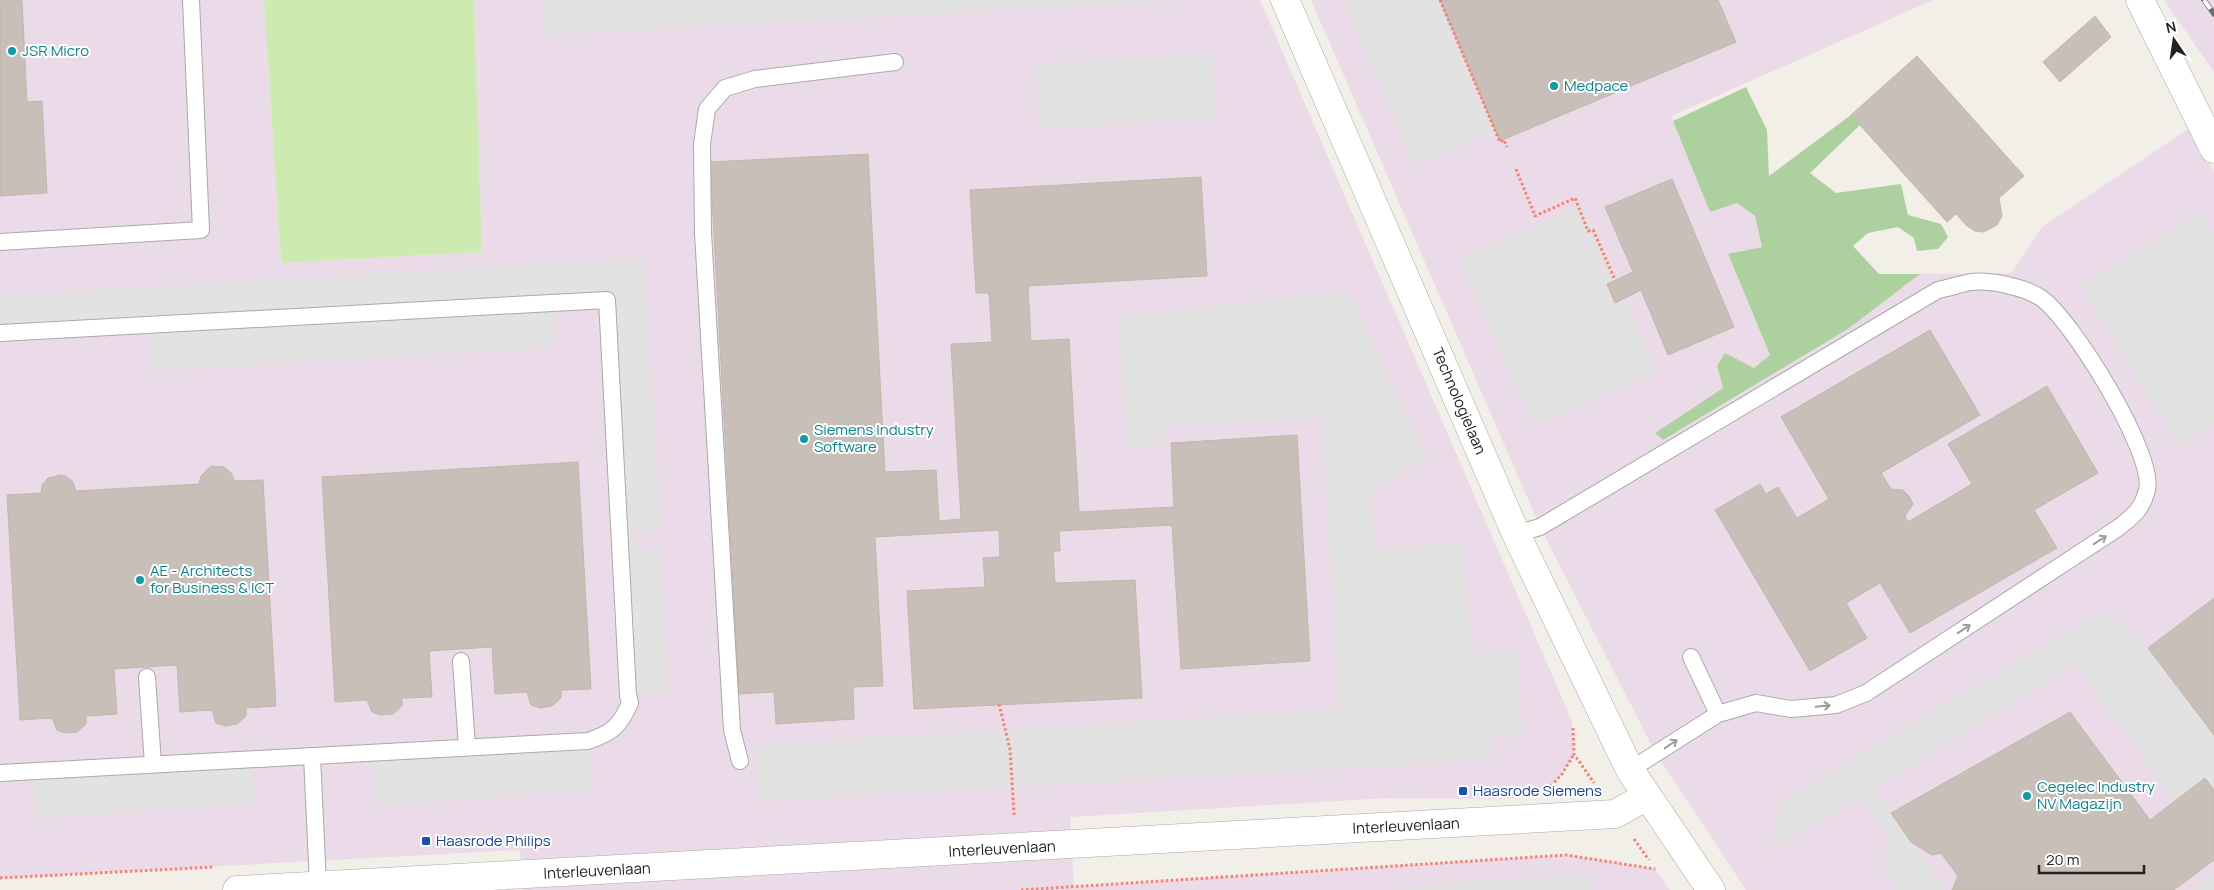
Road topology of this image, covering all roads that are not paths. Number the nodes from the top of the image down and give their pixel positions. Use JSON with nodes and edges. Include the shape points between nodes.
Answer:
{"nodes":[{"id":1,"x":191,"y":0,"type":"edge"},
{"id":2,"x":1285,"y":0,"type":"edge"},
{"id":3,"x":2140,"y":0,"type":"edge"},
{"id":4,"x":896,"y":62,"type":"dead end"},
{"id":5,"x":2214,"y":149,"type":"edge"},
{"id":6,"x":0,"y":242,"type":"edge"},
{"id":7,"x":0,"y":333,"type":"edge"},
{"id":8,"x":1516,"y":534,"type":"junction"},
{"id":9,"x":1690,"y":657,"type":"dead end"},
{"id":10,"x":461,"y":661,"type":"dead end"},
{"id":11,"x":147,"y":677,"type":"dead end"},
{"id":12,"x":1718,"y":714,"type":"junction"},
{"id":13,"x":467,"y":747,"type":"junction"},
{"id":14,"x":312,"y":756,"type":"junction"},
{"id":15,"x":740,"y":761,"type":"dead end"},
{"id":16,"x":153,"y":764,"type":"junction"},
{"id":17,"x":1630,"y":770,"type":"junction"},
{"id":18,"x":0,"y":773,"type":"edge"},
{"id":19,"x":1647,"y":796,"type":"junction"},
{"id":20,"x":318,"y":885,"type":"junction"},
{"id":21,"x":237,"y":890,"type":"edge"},
{"id":22,"x":1711,"y":890,"type":"edge"}],
"edges":[{"from":1,"to":6,"type":"lane","via":[[200,230]]},
{"from":2,"to":8,"type":"street","name":"Technologielaan"},
{"from":3,"to":5,"type":"street"},
{"from":4,"to":15,"type":"lane","via":[[756,78],[725,88],[707,109],[702,144],[703,233],[732,730]]},
{"from":7,"to":13,"type":"lane","via":[[606,300],[630,703],[623,719],[608,734],[588,741]]},
{"from":12,"to":8,"type":"lane","one_way":true,"via":[[1756,703],[1791,709],[1836,705],[1866,693],[2138,512],[2147,489],[2145,464],[2128,422],[2076,338],[2041,298],[1998,284],[1972,282],[1938,290],[1540,527]]},
{"from":8,"to":17,"type":"street","name":"Technologielaan"},
{"from":9,"to":12,"type":"lane"},
{"from":10,"to":13,"type":"lane"},
{"from":11,"to":16,"type":"lane"},
{"from":17,"to":12,"type":"lane","one_way":true},
{"from":13,"to":14,"type":"lane"},
{"from":14,"to":16,"type":"lane"},
{"from":14,"to":20,"type":"lane"},
{"from":16,"to":18,"type":"lane"},
{"from":17,"to":19,"type":"street","name":"Technologielaan"},
{"from":19,"to":20,"type":"street","name":"Interleuvenlaan","via":[[1615,814]]},
{"from":19,"to":22,"type":"street"},
{"from":20,"to":21,"type":"street","name":"Interleuvenlaan"}]}
